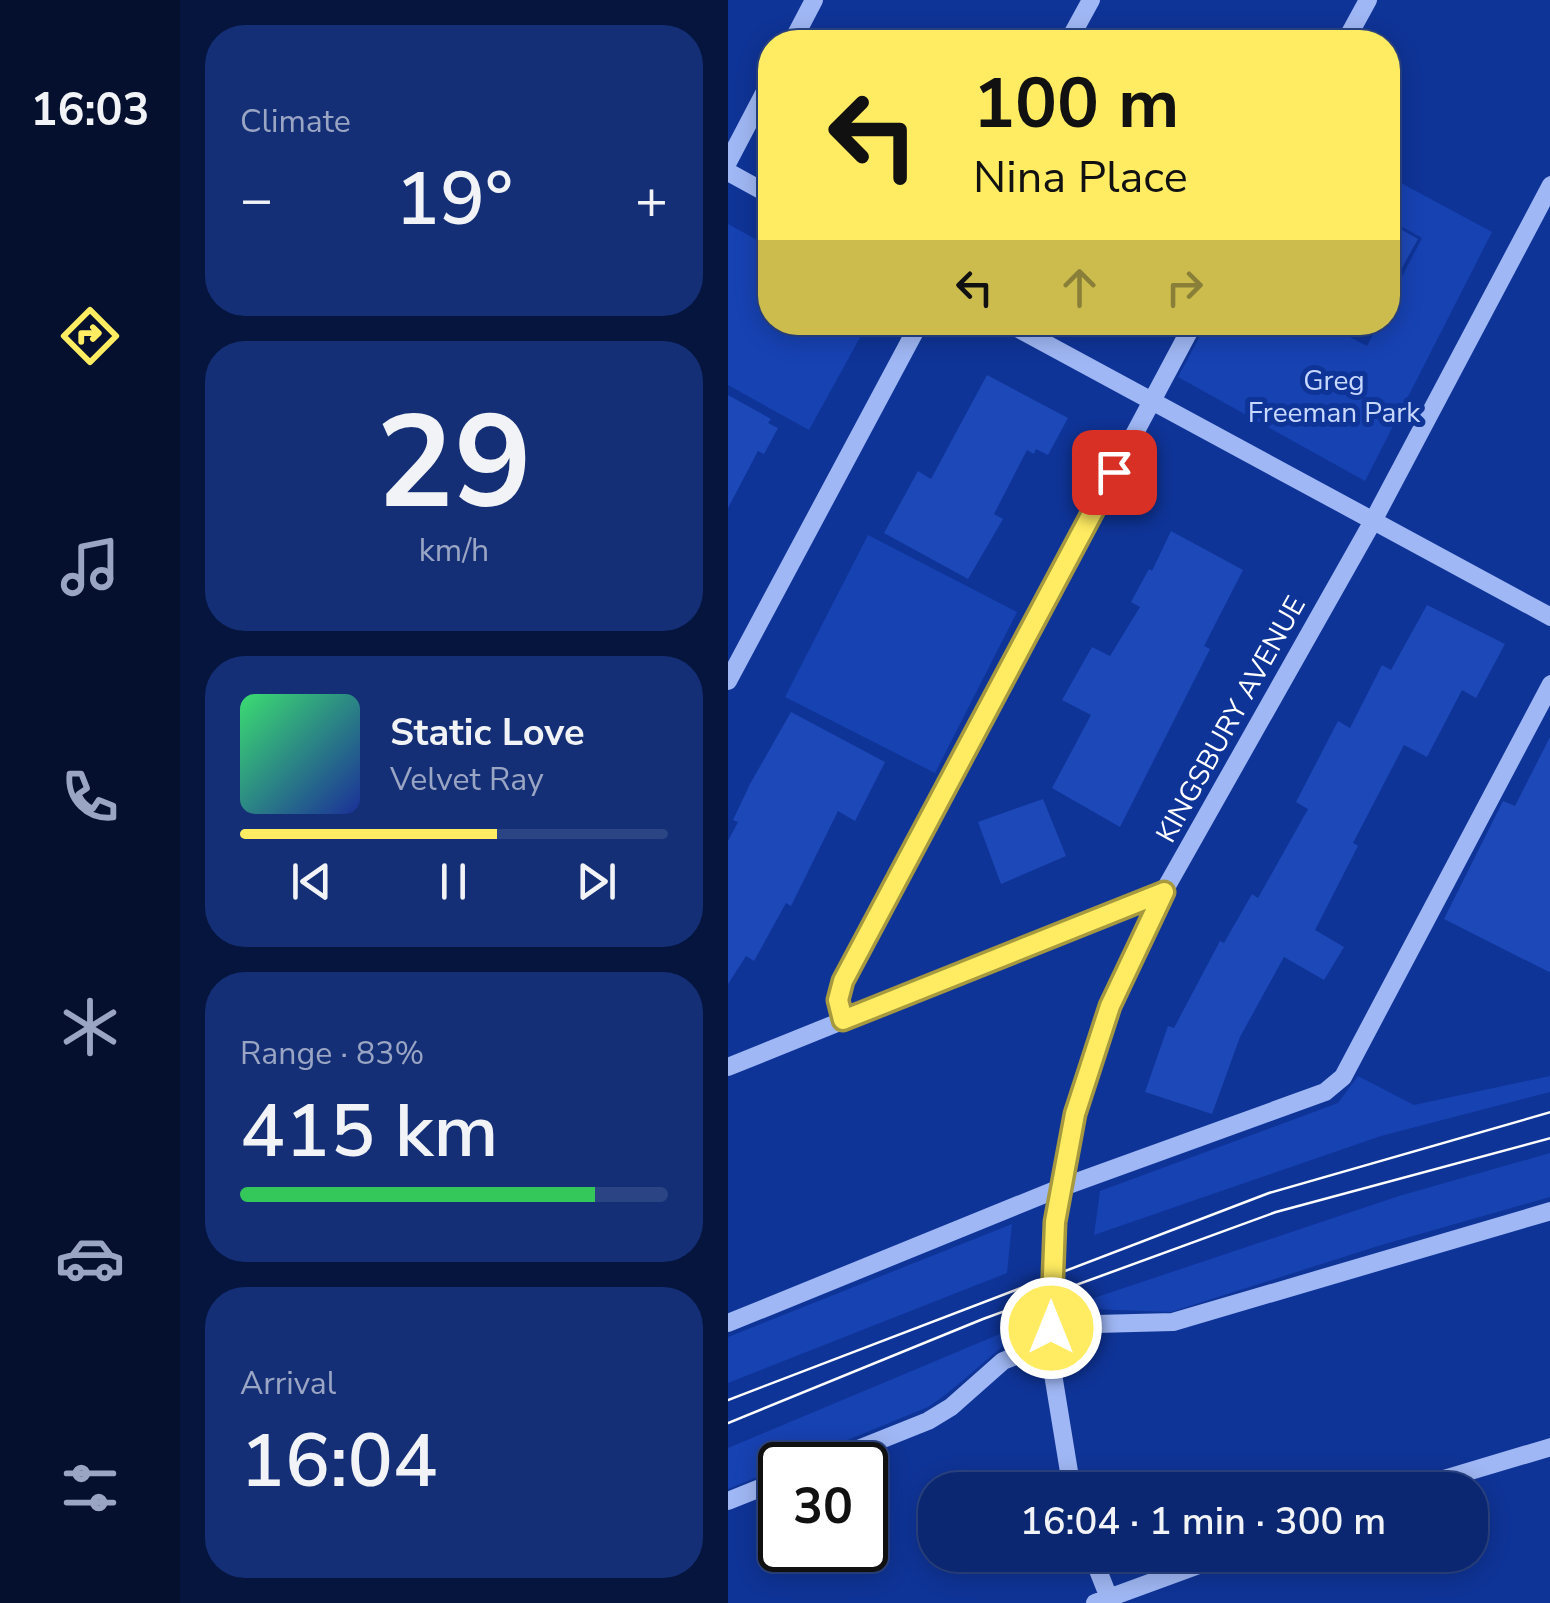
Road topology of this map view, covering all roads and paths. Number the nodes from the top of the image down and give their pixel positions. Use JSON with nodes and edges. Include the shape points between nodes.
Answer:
{"nodes":[{"id":1,"x":814,"y":0,"type":"edge"},
{"id":2,"x":1091,"y":0,"type":"edge"},
{"id":3,"x":1368,"y":0,"type":"edge"},
{"id":4,"x":798,"y":30,"type":"edge"},
{"id":5,"x":1075,"y":30,"type":"edge"},
{"id":6,"x":1352,"y":30,"type":"edge"},
{"id":7,"x":758,"y":105,"type":"edge"},
{"id":8,"x":728,"y":162,"type":"edge"},
{"id":9,"x":728,"y":172,"type":"edge"},
{"id":10,"x":1550,"y":186,"type":"edge"},
{"id":11,"x":758,"y":188,"type":"edge"},
{"id":12,"x":913,"y":335,"type":"edge"},
{"id":13,"x":1030,"y":335,"type":"edge"},
{"id":14,"x":1187,"y":335,"type":"edge"},
{"id":15,"x":1152,"y":402,"type":"junction"},
{"id":16,"x":1373,"y":521,"type":"junction"},
{"id":17,"x":1550,"y":617,"type":"edge"},
{"id":18,"x":728,"y":682,"type":"edge"},
{"id":19,"x":1550,"y":684,"type":"edge"},
{"id":20,"x":1164,"y":892,"type":"junction"},
{"id":21,"x":843,"y":1020,"type":"junction"},
{"id":22,"x":728,"y":1067,"type":"edge"},
{"id":23,"x":1060,"y":1188,"type":"junction"},
{"id":24,"x":1550,"y":1211,"type":"edge"},
{"id":25,"x":728,"y":1323,"type":"edge"},
{"id":26,"x":876,"y":1442,"type":"edge"},
{"id":27,"x":1550,"y":1447,"type":"edge"},
{"id":28,"x":1069,"y":1472,"type":"edge"},
{"id":29,"x":1467,"y":1472,"type":"edge"},
{"id":30,"x":758,"y":1489,"type":"edge"},
{"id":31,"x":728,"y":1501,"type":"edge"},
{"id":32,"x":1097,"y":1572,"type":"edge"},
{"id":33,"x":1181,"y":1572,"type":"edge"},
{"id":34,"x":1105,"y":1601,"type":"edge"}],
"edges":[{"from":1,"to":4,"type":"street"},
{"from":2,"to":5,"type":"street"},
{"from":3,"to":6,"type":"street"},
{"from":7,"to":8,"type":"street"},
{"from":9,"to":11,"type":"street"},
{"from":10,"to":16,"type":"street","name":"KINGSBURY AVENUE"},
{"from":12,"to":18,"type":"street"},
{"from":13,"to":15,"type":"street"},
{"from":14,"to":15,"type":"street"},
{"from":15,"to":16,"type":"street"},
{"from":15,"to":21,"type":"street","via":[[843,981]]},
{"from":16,"to":17,"type":"street"},
{"from":16,"to":20,"type":"street","name":"KINGSBURY AVENUE"},
{"from":19,"to":23,"type":"street","via":[[1342,1077],[1324,1092]]},
{"from":20,"to":21,"type":"street"},
{"from":20,"to":23,"type":"street","name":"KINGSBURY AVENUE","via":[[1110,1006],[1075,1114]]},
{"from":21,"to":22,"type":"street"},
{"from":23,"to":25,"type":"street"},
{"from":23,"to":28,"type":"street","name":"KINGSBURY AVENUE","bridge":true,"via":[[1052,1249],[1053,1374]]},
{"from":24,"to":26,"type":"street","via":[[1172,1322],[1096,1324],[1003,1362],[951,1407]]},
{"from":27,"to":29,"type":"street"},
{"from":30,"to":31,"type":"street"},
{"from":32,"to":34,"type":"street"},
{"from":33,"to":34,"type":"street"}]}
